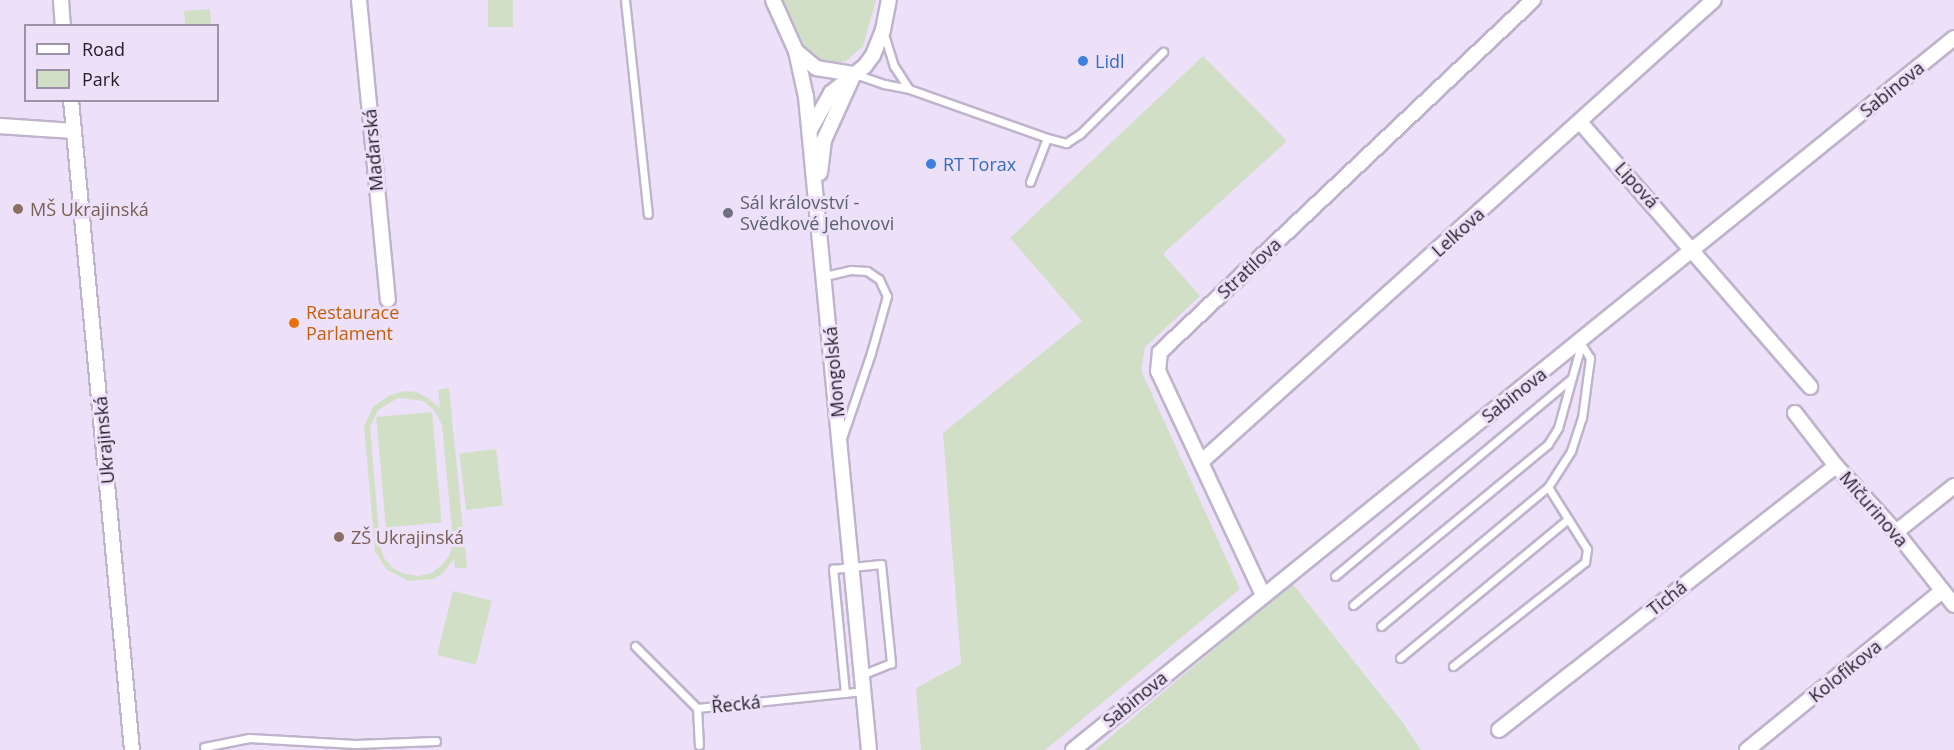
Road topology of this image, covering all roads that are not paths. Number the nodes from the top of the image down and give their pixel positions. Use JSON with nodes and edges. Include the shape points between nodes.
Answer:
{"nodes":[{"id":1,"x":61,"y":0,"type":"edge"},
{"id":2,"x":359,"y":0,"type":"edge"},
{"id":3,"x":625,"y":0,"type":"edge"},
{"id":4,"x":773,"y":0,"type":"edge"},
{"id":5,"x":890,"y":0,"type":"edge"},
{"id":6,"x":1533,"y":0,"type":"edge"},
{"id":7,"x":1714,"y":0,"type":"edge"},
{"id":8,"x":63,"y":24,"type":"edge"},
{"id":9,"x":883,"y":30,"type":"junction"},
{"id":10,"x":1954,"y":38,"type":"edge"},
{"id":11,"x":796,"y":51,"type":"junction"},
{"id":12,"x":1162,"y":52,"type":"dead end"},
{"id":13,"x":855,"y":74,"type":"junction"},
{"id":14,"x":909,"y":88,"type":"junction"},
{"id":15,"x":71,"y":102,"type":"edge"},
{"id":16,"x":1580,"y":122,"type":"junction"},
{"id":17,"x":0,"y":126,"type":"edge"},
{"id":18,"x":74,"y":131,"type":"junction"},
{"id":19,"x":809,"y":131,"type":"junction"},
{"id":20,"x":1047,"y":138,"type":"junction"},
{"id":21,"x":1030,"y":182,"type":"dead end"},
{"id":22,"x":817,"y":202,"type":"junction"},
{"id":23,"x":648,"y":214,"type":"dead end"},
{"id":24,"x":1693,"y":249,"type":"junction"},
{"id":25,"x":825,"y":276,"type":"junction"},
{"id":26,"x":388,"y":300,"type":"dead end"},
{"id":27,"x":1581,"y":345,"type":"junction"},
{"id":28,"x":1571,"y":379,"type":"junction"},
{"id":29,"x":1810,"y":387,"type":"dead end"},
{"id":30,"x":1795,"y":413,"type":"dead end"},
{"id":31,"x":840,"y":443,"type":"junction"},
{"id":32,"x":1201,"y":462,"type":"junction"},
{"id":33,"x":1836,"y":466,"type":"junction"},
{"id":34,"x":1954,"y":486,"type":"edge"},
{"id":35,"x":1548,"y":487,"type":"junction"},
{"id":36,"x":1568,"y":519,"type":"junction"},
{"id":37,"x":1896,"y":532,"type":"junction"},
{"id":38,"x":851,"y":567,"type":"junction"},
{"id":39,"x":1335,"y":576,"type":"dead end"},
{"id":40,"x":1942,"y":591,"type":"junction"},
{"id":41,"x":1263,"y":595,"type":"junction"},
{"id":42,"x":1353,"y":605,"type":"dead end"},
{"id":43,"x":1954,"y":605,"type":"edge"},
{"id":44,"x":1381,"y":626,"type":"dead end"},
{"id":45,"x":635,"y":646,"type":"dead end"},
{"id":46,"x":1400,"y":658,"type":"dead end"},
{"id":47,"x":1453,"y":666,"type":"dead end"},
{"id":48,"x":861,"y":675,"type":"junction"},
{"id":49,"x":863,"y":691,"type":"junction"},
{"id":50,"x":845,"y":693,"type":"junction"},
{"id":51,"x":697,"y":708,"type":"junction"},
{"id":52,"x":1499,"y":730,"type":"dead end"},
{"id":53,"x":435,"y":741,"type":"dead end"},
{"id":54,"x":699,"y":745,"type":"dead end"},
{"id":55,"x":204,"y":747,"type":"dead end"},
{"id":56,"x":355,"y":747,"type":"edge"},
{"id":57,"x":132,"y":750,"type":"edge"},
{"id":58,"x":868,"y":750,"type":"edge"},
{"id":59,"x":1073,"y":750,"type":"edge"},
{"id":60,"x":1747,"y":750,"type":"edge"}],
"edges":[{"from":1,"to":8,"type":"street"},
{"from":2,"to":26,"type":"street","name":"Maďarská"},
{"from":3,"to":23,"type":"lane"},
{"from":4,"to":11,"type":"street","name":"Mongolská"},
{"from":5,"to":9,"type":"street"},
{"from":6,"to":32,"type":"street","name":"Stratilova","via":[[1160,352],[1158,371]]},
{"from":7,"to":16,"type":"street","name":"Lelkova"},
{"from":9,"to":13,"type":"street","via":[[873,55]]},
{"from":9,"to":14,"type":"lane","via":[[894,66]]},
{"from":10,"to":24,"type":"street","name":"Sabinova"},
{"from":11,"to":13,"type":"street","via":[[816,68]]},
{"from":11,"to":19,"type":"street","name":"Mongolská"},
{"from":12,"to":20,"type":"lane","via":[[1080,134],[1066,143]]},
{"from":13,"to":14,"type":"lane"},
{"from":13,"to":19,"type":"street","via":[[831,93]]},
{"from":13,"to":22,"type":"street","via":[[825,140]]},
{"from":14,"to":20,"type":"lane"},
{"from":15,"to":18,"type":"street","name":"Ukrajinská"},
{"from":16,"to":24,"type":"street","name":"Lipová"},
{"from":16,"to":32,"type":"street","name":"Lelkova"},
{"from":17,"to":18,"type":"street"},
{"from":18,"to":57,"type":"street","name":"Ukrajinská"},
{"from":19,"to":22,"type":"street","name":"Mongolská"},
{"from":20,"to":21,"type":"lane"},
{"from":22,"to":25,"type":"street","name":"Mongolská"},
{"from":24,"to":27,"type":"street","name":"Sabinova"},
{"from":24,"to":29,"type":"street"},
{"from":25,"to":31,"type":"street","name":"Mongolská"},
{"from":25,"to":31,"type":"lane","via":[[867,271],[879,279],[887,296]]},
{"from":27,"to":28,"type":"lane"},
{"from":27,"to":35,"type":"lane","via":[[1590,358],[1582,418],[1571,451]]},
{"from":27,"to":41,"type":"street","name":"Sabinova"},
{"from":28,"to":39,"type":"lane"},
{"from":28,"to":42,"type":"lane","via":[[1558,428],[1548,444]]},
{"from":30,"to":33,"type":"street","name":"Mičurinova"},
{"from":31,"to":38,"type":"street","name":"Mongolská"},
{"from":32,"to":41,"type":"street","name":"Stratilova"},
{"from":33,"to":37,"type":"street","name":"Mičurinova"},
{"from":33,"to":52,"type":"street","name":"Tichá"},
{"from":34,"to":37,"type":"street"},
{"from":35,"to":36,"type":"lane"},
{"from":35,"to":44,"type":"lane"},
{"from":36,"to":46,"type":"lane"},
{"from":36,"to":47,"type":"lane","via":[[1587,549],[1585,562]]},
{"from":37,"to":40,"type":"street","name":"Mičurinova"},
{"from":38,"to":48,"type":"street","name":"Mongolská"},
{"from":38,"to":48,"type":"lane","via":[[881,564],[890,652],[891,663]]},
{"from":38,"to":50,"type":"lane","via":[[832,569]]},
{"from":40,"to":43,"type":"street","name":"Mičurinova"},
{"from":40,"to":60,"type":"street","name":"Kolofíkova"},
{"from":41,"to":59,"type":"street","name":"Sabinova"},
{"from":45,"to":51,"type":"lane","name":"Řecká"},
{"from":48,"to":49,"type":"street","name":"Mongolská"},
{"from":49,"to":50,"type":"lane","name":"Řecká"},
{"from":49,"to":58,"type":"street","name":"Mongolská"},
{"from":50,"to":51,"type":"lane","name":"Řecká"},
{"from":51,"to":54,"type":"lane"},
{"from":53,"to":56,"type":"lane"},
{"from":55,"to":56,"type":"lane","via":[[249,738]]}]}
